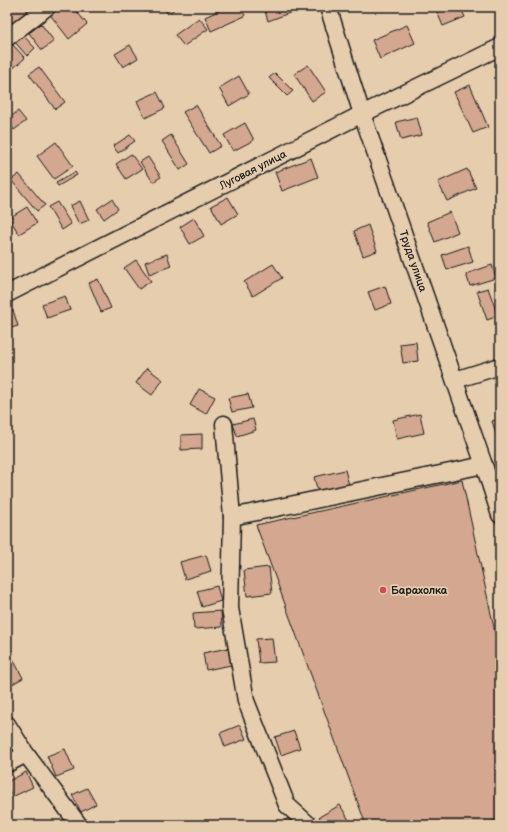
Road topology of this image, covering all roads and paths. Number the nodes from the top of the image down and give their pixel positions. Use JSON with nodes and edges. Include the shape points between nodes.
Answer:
{"nodes":[{"id":1,"x":47,"y":7,"type":"edge"},
{"id":2,"x":328,"y":7,"type":"edge"},
{"id":3,"x":7,"y":38,"type":"edge"},
{"id":4,"x":500,"y":47,"type":"edge"},
{"id":5,"x":362,"y":114,"type":"junction"},
{"id":6,"x":7,"y":294,"type":"edge"},
{"id":7,"x":500,"y":366,"type":"edge"},
{"id":8,"x":455,"y":380,"type":"junction"},
{"id":9,"x":224,"y":424,"type":"dead end"},
{"id":10,"x":484,"y":465,"type":"junction"},
{"id":11,"x":500,"y":515,"type":"edge"},
{"id":12,"x":232,"y":517,"type":"junction"},
{"id":13,"x":7,"y":724,"type":"edge"},
{"id":14,"x":26,"y":754,"type":"junction"},
{"id":15,"x":7,"y":764,"type":"edge"},
{"id":16,"x":79,"y":825,"type":"edge"},
{"id":17,"x":309,"y":825,"type":"edge"}],
"edges":[{"from":1,"to":3,"type":"street"},
{"from":2,"to":5,"type":"street","name":"Труда улица"},
{"from":4,"to":5,"type":"street","name":"Луговая улица"},
{"from":5,"to":6,"type":"street","name":"Луговая улица"},
{"from":5,"to":8,"type":"street","name":"Труда улица"},
{"from":7,"to":8,"type":"street"},
{"from":8,"to":10,"type":"street","name":"Труда улица"},
{"from":9,"to":12,"type":"street"},
{"from":10,"to":11,"type":"street","name":"Труда улица"},
{"from":10,"to":12,"type":"street"},
{"from":12,"to":17,"type":"street","via":[[230,608],[246,701],[287,805]]},
{"from":13,"to":14,"type":"street"},
{"from":14,"to":15,"type":"street"},
{"from":14,"to":16,"type":"street"}]}
